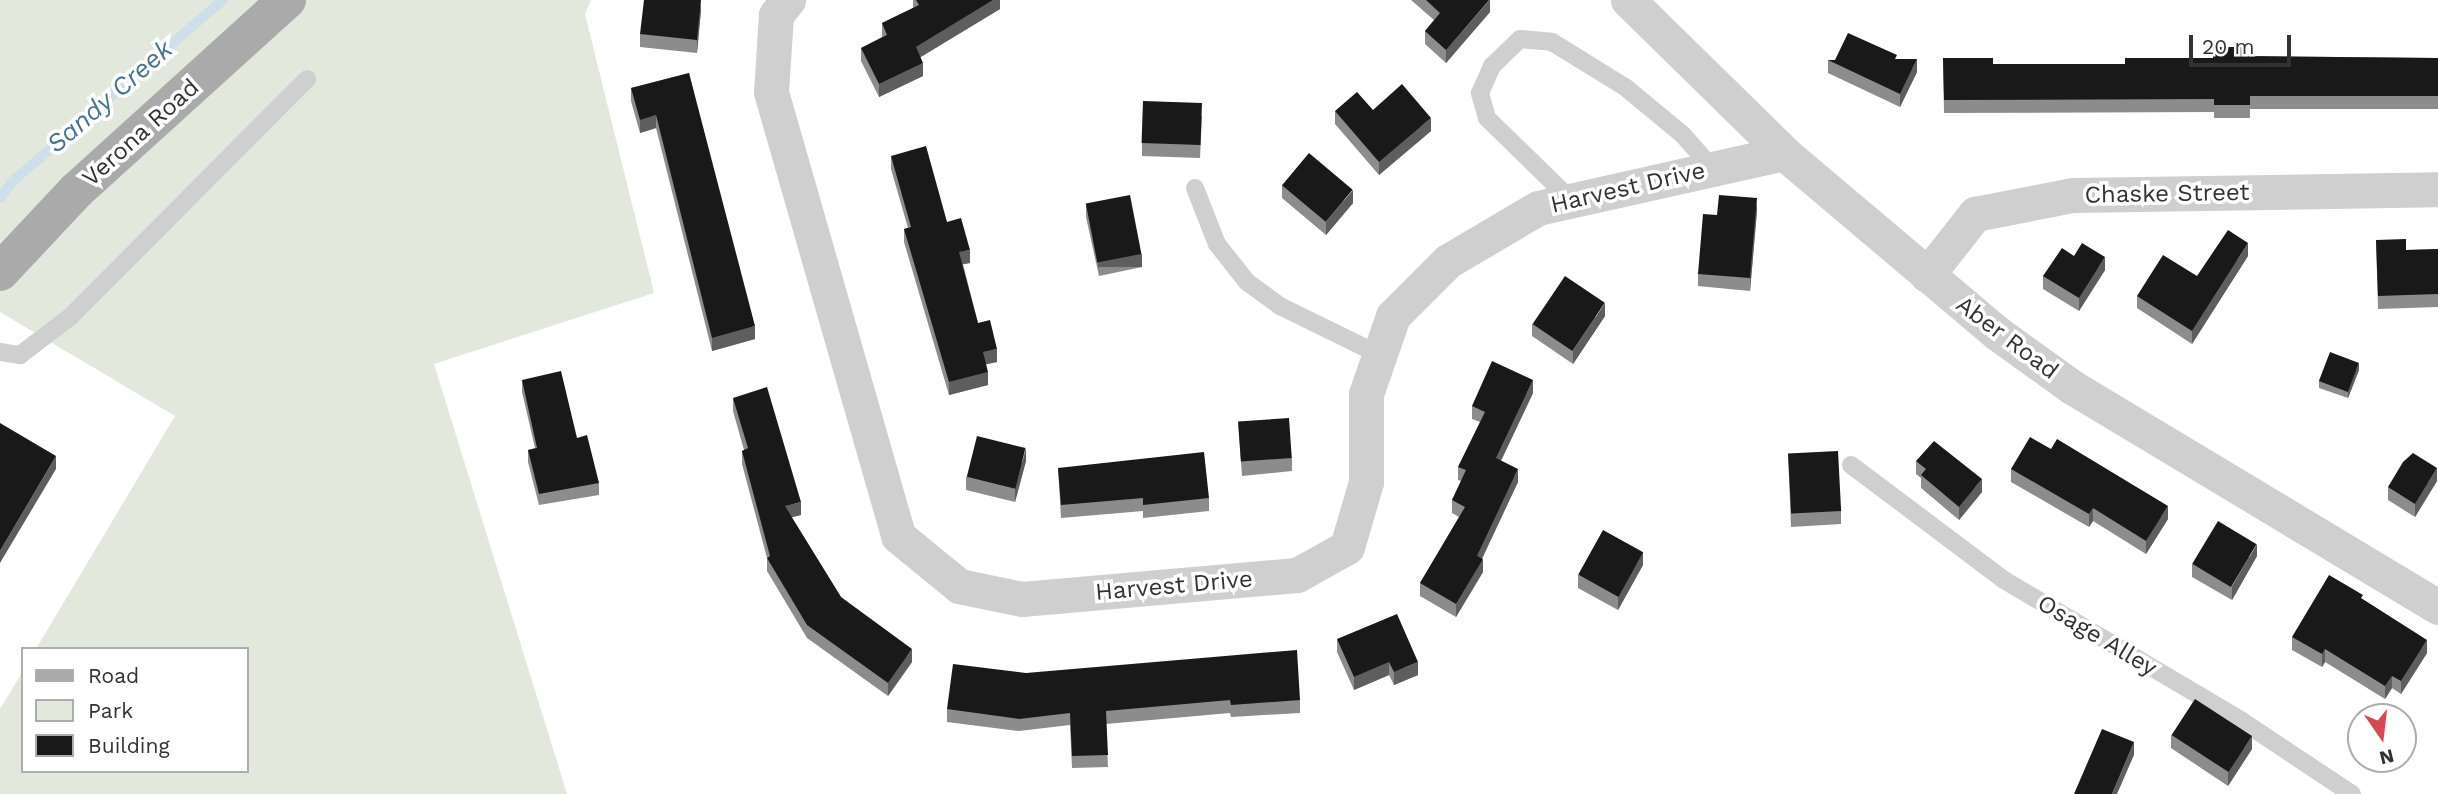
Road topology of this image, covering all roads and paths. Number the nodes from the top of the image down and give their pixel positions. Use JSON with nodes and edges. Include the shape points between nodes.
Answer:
{"nodes":[{"id":1,"x":287,"y":0,"type":"edge"},
{"id":2,"x":788,"y":0,"type":"edge"},
{"id":3,"x":1628,"y":0,"type":"edge"},
{"id":4,"x":307,"y":79,"type":"dead end"},
{"id":5,"x":1784,"y":152,"type":"junction"},
{"id":6,"x":1713,"y":169,"type":"junction"},
{"id":7,"x":1195,"y":188,"type":"dead end"},
{"id":8,"x":2438,"y":189,"type":"edge"},
{"id":9,"x":1572,"y":201,"type":"junction"},
{"id":10,"x":0,"y":272,"type":"edge"},
{"id":11,"x":1927,"y":275,"type":"junction"},
{"id":12,"x":0,"y":352,"type":"edge"},
{"id":13,"x":1380,"y":355,"type":"junction"},
{"id":14,"x":1851,"y":465,"type":"dead end"},
{"id":15,"x":2438,"y":607,"type":"edge"},
{"id":16,"x":2352,"y":794,"type":"edge"}],
"edges":[{"from":1,"to":10,"type":"main road","name":"Verona Road","via":[[76,191]]},
{"from":2,"to":13,"type":"street","name":"Harvest Drive","via":[[776,15],[771,92],[898,536],[959,586],[1022,599],[1297,575],[1347,547],[1366,482],[1367,394]]},
{"from":3,"to":5,"type":"street","name":"Aber Road"},
{"from":4,"to":12,"type":"lane","via":[[70,317],[20,355]]},
{"from":5,"to":6,"type":"street","name":"Harvest Drive"},
{"from":5,"to":11,"type":"street","name":"Aber Road"},
{"from":6,"to":9,"type":"street","name":"Harvest Drive"},
{"from":6,"to":9,"type":"lane","via":[[1684,135],[1625,87],[1552,42],[1520,39],[1492,66],[1480,93],[1487,118]]},
{"from":7,"to":13,"type":"lane","via":[[1217,244],[1247,282],[1280,306]]},
{"from":8,"to":11,"type":"street","name":"Chaske Street","via":[[2073,195],[1975,214]]},
{"from":9,"to":13,"type":"street","name":"Harvest Drive","via":[[1538,208],[1448,261],[1393,316]]},
{"from":11,"to":15,"type":"street","name":"Aber Road","via":[[2072,387]]},
{"from":14,"to":16,"type":"lane","name":"Osage Alley","via":[[2004,580],[2242,721]]}]}
